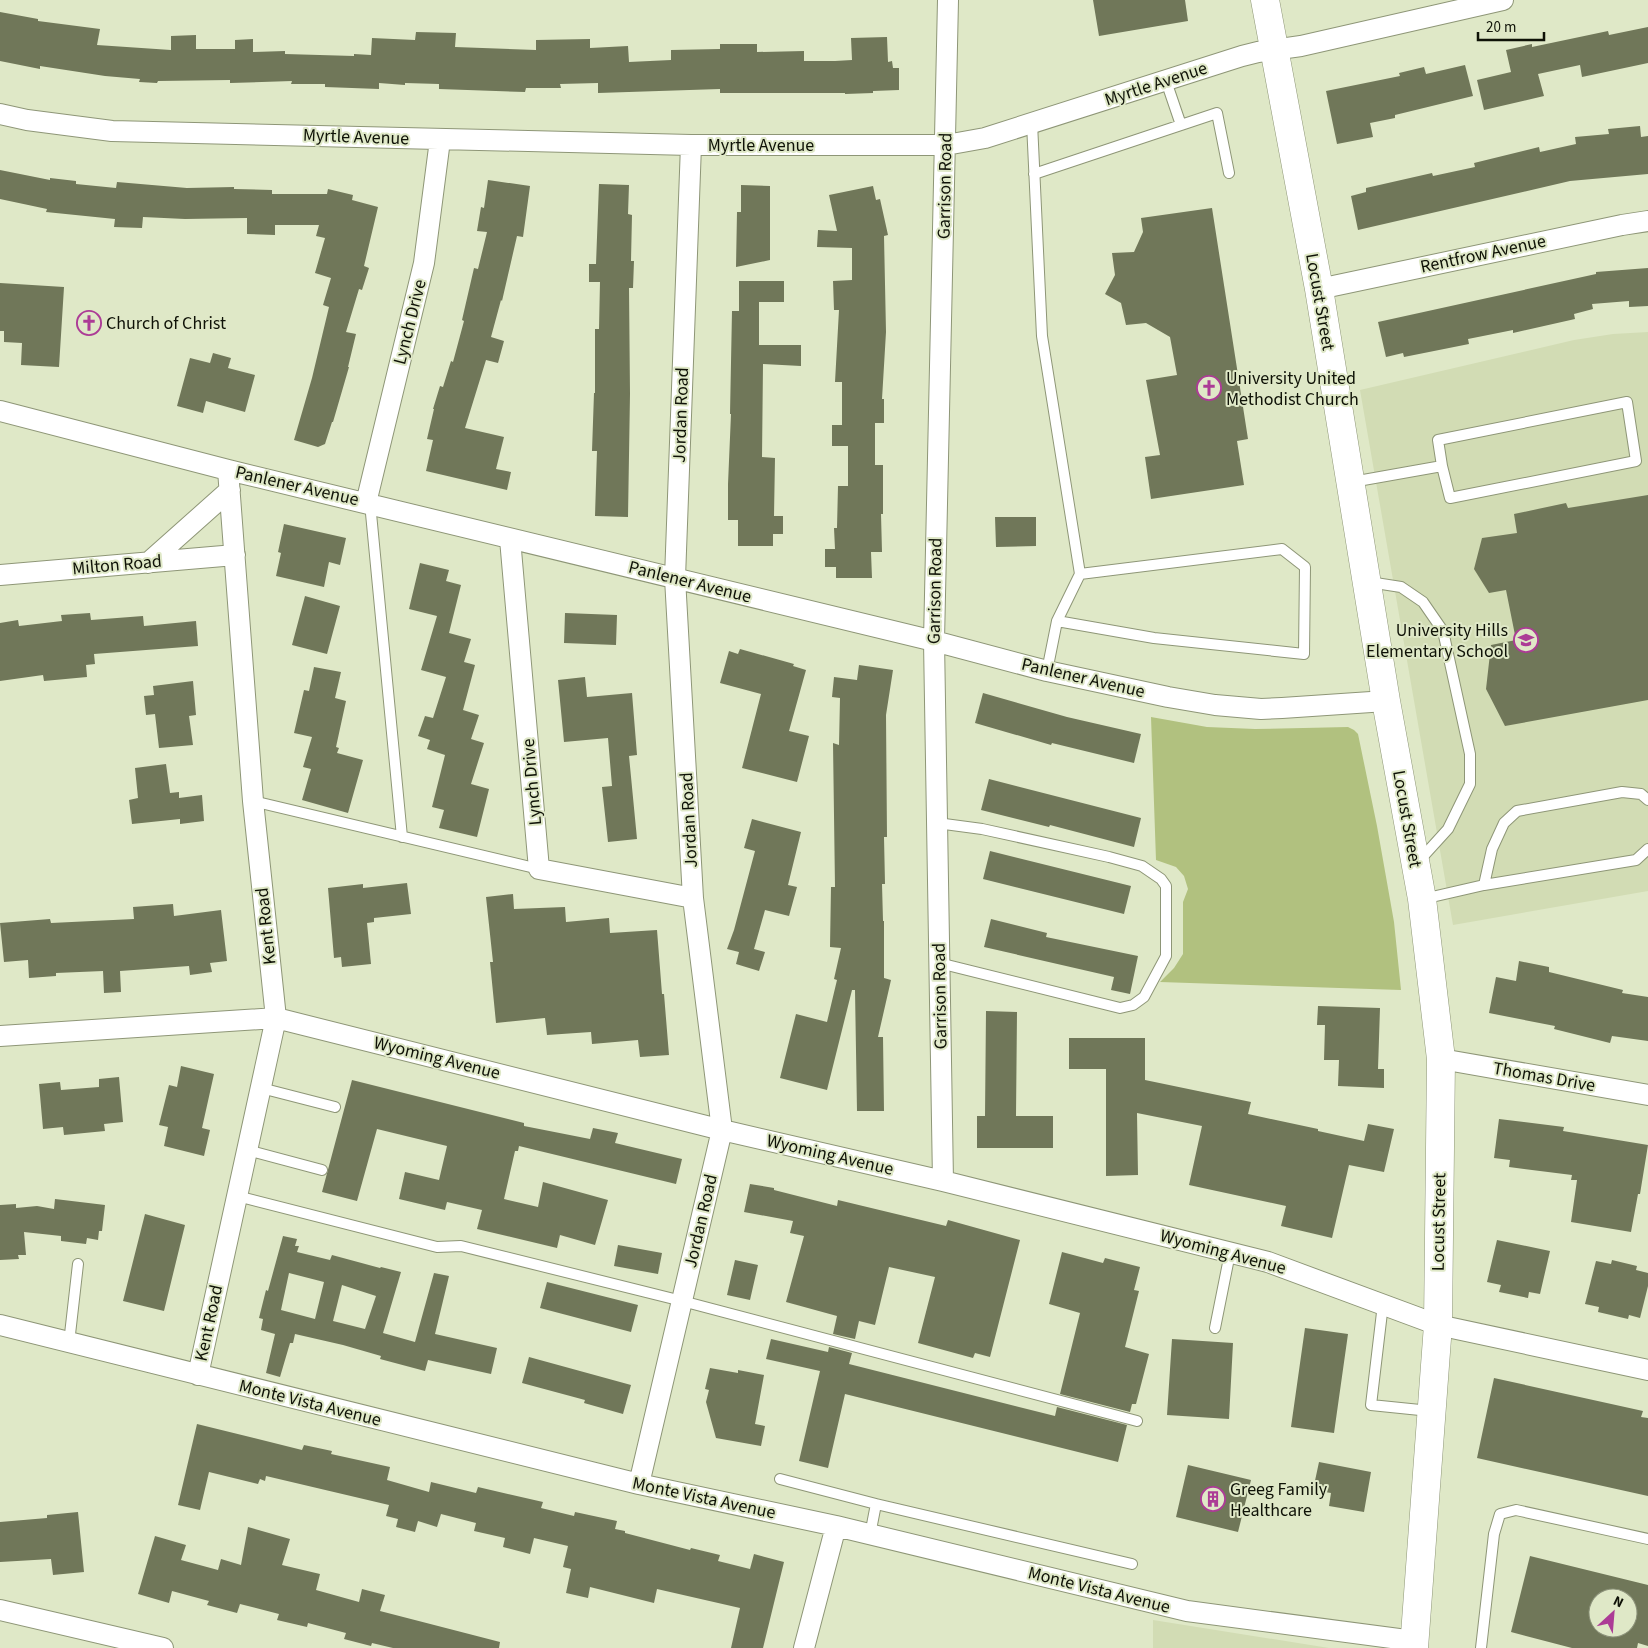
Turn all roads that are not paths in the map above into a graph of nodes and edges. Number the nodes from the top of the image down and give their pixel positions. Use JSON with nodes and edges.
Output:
{"nodes":[{"id":1,"x":948,"y":0,"type":"edge"},
{"id":2,"x":1265,"y":0,"type":"edge"},
{"id":3,"x":1503,"y":0,"type":"edge"},
{"id":4,"x":1274,"y":50,"type":"junction"},
{"id":5,"x":1166,"y":81,"type":"junction"},
{"id":6,"x":0,"y":114,"type":"edge"},
{"id":7,"x":1032,"y":123,"type":"junction"},
{"id":8,"x":1181,"y":125,"type":"junction"},
{"id":9,"x":440,"y":140,"type":"junction"},
{"id":10,"x":691,"y":145,"type":"junction"},
{"id":11,"x":946,"y":145,"type":"junction"},
{"id":12,"x":1229,"y":173,"type":"dead end"},
{"id":13,"x":1034,"y":174,"type":"junction"},
{"id":14,"x":1648,"y":221,"type":"edge"},
{"id":15,"x":1319,"y":289,"type":"junction"},
{"id":16,"x":0,"y":411,"type":"edge"},
{"id":17,"x":1442,"y":466,"type":"junction"},
{"id":18,"x":228,"y":470,"type":"junction"},
{"id":19,"x":1351,"y":482,"type":"junction"},
{"id":20,"x":230,"y":490,"type":"junction"},
{"id":21,"x":368,"y":503,"type":"junction"},
{"id":22,"x":510,"y":539,"type":"junction"},
{"id":23,"x":235,"y":555,"type":"junction"},
{"id":24,"x":148,"y":563,"type":"junction"},
{"id":25,"x":1080,"y":574,"type":"junction"},
{"id":26,"x":0,"y":575,"type":"edge"},
{"id":27,"x":675,"y":578,"type":"junction"},
{"id":28,"x":1366,"y":582,"type":"junction"},
{"id":29,"x":1058,"y":621,"type":"junction"},
{"id":30,"x":934,"y":641,"type":"junction"},
{"id":31,"x":1047,"y":671,"type":"junction"},
{"id":32,"x":1386,"y":702,"type":"junction"},
{"id":33,"x":1648,"y":800,"type":"edge"},
{"id":34,"x":253,"y":801,"type":"junction"},
{"id":35,"x":937,"y":823,"type":"junction"},
{"id":36,"x":402,"y":836,"type":"junction"},
{"id":37,"x":1648,"y":849,"type":"edge"},
{"id":38,"x":1416,"y":865,"type":"junction"},
{"id":39,"x":540,"y":868,"type":"junction"},
{"id":40,"x":1484,"y":885,"type":"junction"},
{"id":41,"x":693,"y":898,"type":"junction"},
{"id":42,"x":1422,"y":899,"type":"junction"},
{"id":43,"x":939,"y":963,"type":"junction"},
{"id":44,"x":276,"y":1018,"type":"junction"},
{"id":45,"x":0,"y":1036,"type":"edge"},
{"id":46,"x":1440,"y":1058,"type":"junction"},
{"id":47,"x":261,"y":1088,"type":"junction"},
{"id":48,"x":1648,"y":1095,"type":"edge"},
{"id":49,"x":335,"y":1107,"type":"dead end"},
{"id":50,"x":722,"y":1130,"type":"junction"},
{"id":51,"x":248,"y":1150,"type":"junction"},
{"id":52,"x":322,"y":1170,"type":"dead end"},
{"id":53,"x":943,"y":1181,"type":"junction"},
{"id":54,"x":237,"y":1196,"type":"junction"},
{"id":55,"x":1230,"y":1253,"type":"junction"},
{"id":56,"x":78,"y":1264,"type":"dead end"},
{"id":57,"x":682,"y":1301,"type":"junction"},
{"id":58,"x":1383,"y":1304,"type":"junction"},
{"id":59,"x":0,"y":1325,"type":"edge"},
{"id":60,"x":1438,"y":1325,"type":"junction"},
{"id":61,"x":1214,"y":1328,"type":"dead end"},
{"id":62,"x":69,"y":1343,"type":"junction"},
{"id":63,"x":1648,"y":1370,"type":"edge"},
{"id":64,"x":198,"y":1375,"type":"junction"},
{"id":65,"x":1431,"y":1411,"type":"junction"},
{"id":66,"x":1137,"y":1421,"type":"dead end"},
{"id":67,"x":780,"y":1479,"type":"dead end"},
{"id":68,"x":638,"y":1484,"type":"junction"},
{"id":69,"x":876,"y":1504,"type":"junction"},
{"id":70,"x":836,"y":1526,"type":"junction"},
{"id":71,"x":870,"y":1535,"type":"junction"},
{"id":72,"x":1648,"y":1539,"type":"edge"},
{"id":73,"x":1132,"y":1564,"type":"dead end"},
{"id":74,"x":0,"y":1610,"type":"edge"},
{"id":75,"x":1414,"y":1644,"type":"edge"},
{"id":76,"x":163,"y":1648,"type":"edge"},
{"id":77,"x":804,"y":1648,"type":"edge"},
{"id":78,"x":1481,"y":1648,"type":"edge"}],
"edges":[{"from":1,"to":11,"type":"street","name":"Garrison Road"},
{"from":2,"to":4,"type":"street","name":"Locust Street"},
{"from":3,"to":4,"type":"street","name":"Myrtle Avenue"},
{"from":4,"to":5,"type":"street","name":"Myrtle Avenue"},
{"from":4,"to":15,"type":"street","name":"Locust Street"},
{"from":5,"to":7,"type":"street","name":"Myrtle Avenue"},
{"from":5,"to":8,"type":"lane"},
{"from":6,"to":9,"type":"street","name":"Myrtle Avenue"},
{"from":7,"to":11,"type":"street","name":"Myrtle Avenue"},
{"from":7,"to":13,"type":"lane"},
{"from":8,"to":12,"type":"lane"},
{"from":8,"to":13,"type":"lane"},
{"from":9,"to":10,"type":"street","name":"Myrtle Avenue"},
{"from":9,"to":21,"type":"street","name":"Lynch Drive"},
{"from":10,"to":11,"type":"street","name":"Myrtle Avenue"},
{"from":10,"to":27,"type":"street","name":"Jordan Road"},
{"from":11,"to":30,"type":"street","name":"Garrison Road"},
{"from":13,"to":25,"type":"lane"},
{"from":14,"to":15,"type":"street","name":"Rentfrow Avenue"},
{"from":15,"to":19,"type":"street","name":"Locust Street"},
{"from":16,"to":18,"type":"street","name":"Panlener Avenue"},
{"from":17,"to":17,"type":"lane"},
{"from":17,"to":19,"type":"lane"},
{"from":18,"to":20,"type":"street","name":"Kent Road"},
{"from":18,"to":21,"type":"street","name":"Panlener Avenue"},
{"from":19,"to":28,"type":"street","name":"Locust Street"},
{"from":20,"to":23,"type":"street","name":"Kent Road"},
{"from":20,"to":24,"type":"street"},
{"from":21,"to":22,"type":"street","name":"Panlener Avenue"},
{"from":21,"to":36,"type":"lane"},
{"from":22,"to":27,"type":"street","name":"Panlener Avenue"},
{"from":22,"to":39,"type":"street","name":"Lynch Drive"},
{"from":23,"to":24,"type":"street","name":"Milton Road"},
{"from":23,"to":34,"type":"street","name":"Kent Road"},
{"from":24,"to":26,"type":"street","name":"Milton Road"},
{"from":25,"to":29,"type":"lane"},
{"from":25,"to":29,"type":"lane"},
{"from":27,"to":30,"type":"street","name":"Panlener Avenue"},
{"from":27,"to":41,"type":"street","name":"Jordan Road"},
{"from":28,"to":32,"type":"street","name":"Locust Street"},
{"from":28,"to":38,"type":"lane"},
{"from":29,"to":31,"type":"lane"},
{"from":30,"to":31,"type":"street","name":"Panlener Avenue"},
{"from":30,"to":35,"type":"street","name":"Garrison Road"},
{"from":31,"to":32,"type":"street","name":"Panlener Avenue"},
{"from":32,"to":38,"type":"street","name":"Locust Street"},
{"from":33,"to":40,"type":"lane"},
{"from":34,"to":36,"type":"lane"},
{"from":34,"to":44,"type":"street","name":"Kent Road"},
{"from":35,"to":43,"type":"street","name":"Garrison Road"},
{"from":35,"to":43,"type":"lane"},
{"from":36,"to":39,"type":"lane"},
{"from":37,"to":40,"type":"lane"},
{"from":38,"to":42,"type":"street","name":"Locust Street"},
{"from":39,"to":41,"type":"street"},
{"from":40,"to":42,"type":"lane"},
{"from":41,"to":50,"type":"street","name":"Jordan Road"},
{"from":42,"to":46,"type":"street","name":"Locust Street"},
{"from":43,"to":53,"type":"street","name":"Garrison Road"},
{"from":44,"to":45,"type":"street","name":"Wyoming Avenue"},
{"from":44,"to":47,"type":"street","name":"Kent Road"},
{"from":44,"to":50,"type":"street","name":"Wyoming Avenue"},
{"from":46,"to":48,"type":"street","name":"Thomas Drive"},
{"from":46,"to":60,"type":"street","name":"Locust Street"},
{"from":47,"to":49,"type":"lane"},
{"from":47,"to":51,"type":"street","name":"Kent Road"},
{"from":50,"to":53,"type":"street","name":"Wyoming Avenue"},
{"from":50,"to":57,"type":"street","name":"Jordan Road"},
{"from":51,"to":52,"type":"lane"},
{"from":51,"to":54,"type":"street","name":"Kent Road"},
{"from":53,"to":55,"type":"street","name":"Wyoming Avenue"},
{"from":54,"to":57,"type":"lane"},
{"from":54,"to":64,"type":"street","name":"Kent Road"},
{"from":55,"to":58,"type":"street","name":"Wyoming Avenue"},
{"from":55,"to":61,"type":"lane"},
{"from":56,"to":62,"type":"lane"},
{"from":57,"to":66,"type":"lane"},
{"from":57,"to":68,"type":"street","name":"Jordan Road"},
{"from":58,"to":60,"type":"street","name":"Wyoming Avenue"},
{"from":58,"to":65,"type":"lane"},
{"from":59,"to":62,"type":"street","name":"Monte Vista Avenue"},
{"from":60,"to":63,"type":"street","name":"Wyoming Avenue"},
{"from":60,"to":65,"type":"street","name":"Locust Street"},
{"from":62,"to":64,"type":"street","name":"Monte Vista Avenue"},
{"from":64,"to":68,"type":"street","name":"Monte Vista Avenue"},
{"from":65,"to":75,"type":"street","name":"Locust Street"},
{"from":67,"to":69,"type":"lane"},
{"from":68,"to":70,"type":"street","name":"Monte Vista Avenue"},
{"from":69,"to":71,"type":"lane"},
{"from":69,"to":73,"type":"lane"},
{"from":70,"to":71,"type":"street","name":"Monte Vista Avenue"},
{"from":70,"to":77,"type":"street"},
{"from":71,"to":75,"type":"street","name":"Monte Vista Avenue"},
{"from":72,"to":78,"type":"lane"},
{"from":74,"to":76,"type":"street"}]}
